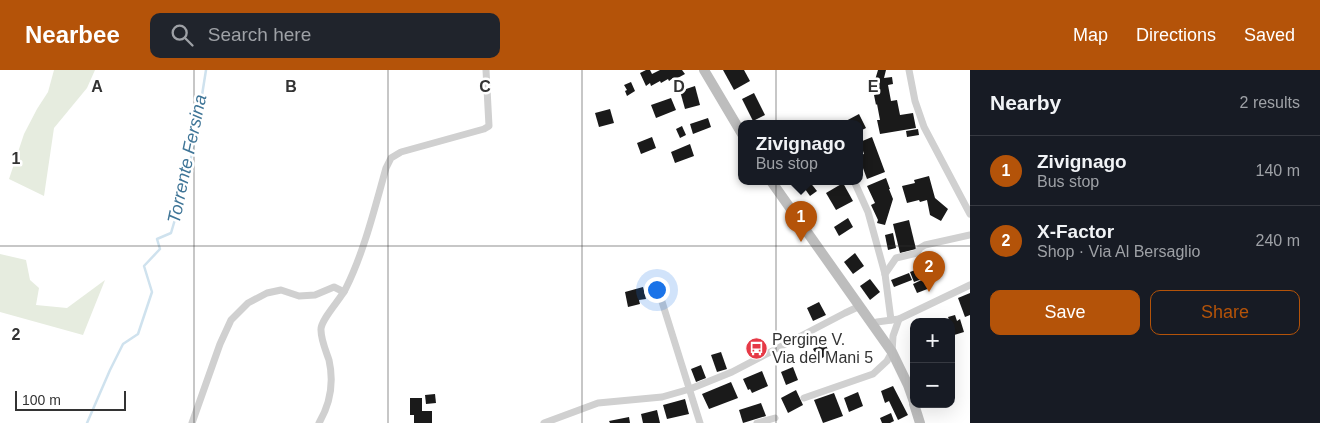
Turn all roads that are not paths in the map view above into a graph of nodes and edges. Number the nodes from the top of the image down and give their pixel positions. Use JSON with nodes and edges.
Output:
{"nodes":[{"id":1,"x":486,"y":70,"type":"edge"},
{"id":2,"x":704,"y":70,"type":"edge"},
{"id":3,"x":910,"y":71,"type":"edge"},
{"id":4,"x":738,"y":127,"type":"edge"},
{"id":5,"x":774,"y":185,"type":"edge"},
{"id":6,"x":856,"y":185,"type":"edge"},
{"id":7,"x":970,"y":214,"type":"edge"},
{"id":8,"x":970,"y":235,"type":"edge"},
{"id":9,"x":885,"y":274,"type":"junction"},
{"id":10,"x":970,"y":285,"type":"edge"},
{"id":11,"x":658,"y":289,"type":"dead end"},
{"id":12,"x":344,"y":292,"type":"junction"},
{"id":13,"x":860,"y":306,"type":"junction"},
{"id":14,"x":899,"y":319,"type":"junction"},
{"id":15,"x":891,"y":320,"type":"junction"},
{"id":16,"x":873,"y":324,"type":"junction"},
{"id":17,"x":892,"y":352,"type":"junction"},
{"id":18,"x":690,"y":389,"type":"junction"},
{"id":19,"x":910,"y":392,"type":"edge"},
{"id":20,"x":804,"y":398,"type":"dead end"},
{"id":21,"x":916,"y":408,"type":"edge"},
{"id":22,"x":775,"y":418,"type":"dead end"},
{"id":23,"x":192,"y":423,"type":"edge"},
{"id":24,"x":319,"y":423,"type":"edge"},
{"id":25,"x":544,"y":423,"type":"edge"},
{"id":26,"x":700,"y":423,"type":"edge"},
{"id":27,"x":757,"y":423,"type":"edge"},
{"id":28,"x":920,"y":423,"type":"edge"}],
"edges":[{"from":1,"to":12,"type":"street"},
{"from":2,"to":4,"type":"main road"},
{"from":3,"to":7,"type":"street"},
{"from":5,"to":13,"type":"main road"},
{"from":6,"to":9,"type":"street"},
{"from":8,"to":9,"type":"street"},
{"from":9,"to":15,"type":"street"},
{"from":10,"to":14,"type":"street"},
{"from":11,"to":18,"type":"street"},
{"from":12,"to":23,"type":"street"},
{"from":12,"to":24,"type":"street"},
{"from":13,"to":16,"type":"main road"},
{"from":13,"to":18,"type":"street"},
{"from":14,"to":15,"type":"street"},
{"from":14,"to":17,"type":"street"},
{"from":15,"to":16,"type":"street"},
{"from":16,"to":17,"type":"main road"},
{"from":17,"to":19,"type":"main road"},
{"from":17,"to":20,"type":"street"},
{"from":18,"to":25,"type":"street"},
{"from":18,"to":26,"type":"street"},
{"from":21,"to":28,"type":"main road"},
{"from":22,"to":27,"type":"street"}]}
